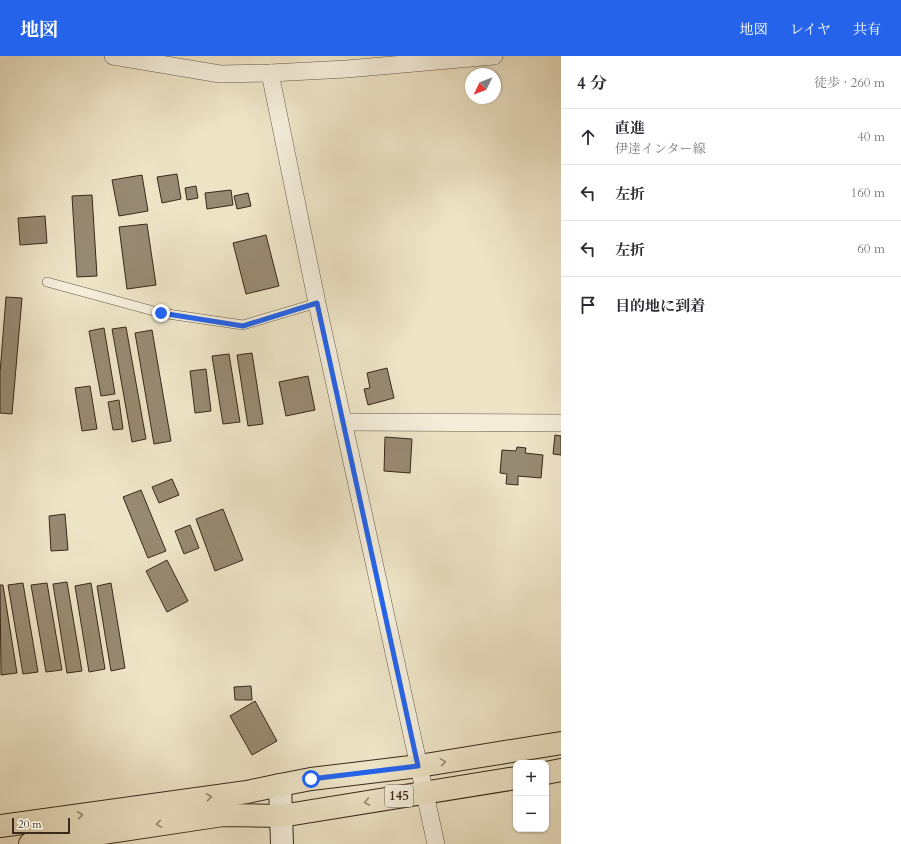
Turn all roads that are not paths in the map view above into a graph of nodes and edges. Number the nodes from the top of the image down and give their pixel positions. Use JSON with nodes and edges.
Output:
{"nodes":[{"id":1,"x":113,"y":56,"type":"edge"},
{"id":2,"x":494,"y":56,"type":"edge"},
{"id":3,"x":270,"y":73,"type":"junction"},
{"id":4,"x":47,"y":282,"type":"dead end"},
{"id":5,"x":317,"y":303,"type":"junction"},
{"id":6,"x":343,"y":422,"type":"junction"},
{"id":7,"x":561,"y":423,"type":"edge"},
{"id":8,"x":561,"y":743,"type":"edge"},
{"id":9,"x":418,"y":766,"type":"junction"},
{"id":10,"x":561,"y":770,"type":"edge"},
{"id":11,"x":549,"y":772,"type":"edge"},
{"id":12,"x":513,"y":778,"type":"edge"},
{"id":13,"x":280,"y":785,"type":"junction"},
{"id":14,"x":424,"y":792,"type":"junction"},
{"id":15,"x":281,"y":816,"type":"junction"},
{"id":16,"x":0,"y":826,"type":"edge"},
{"id":17,"x":30,"y":844,"type":"edge"},
{"id":18,"x":282,"y":844,"type":"edge"},
{"id":19,"x":436,"y":844,"type":"edge"}],
"edges":[{"from":1,"to":3,"type":"street"},
{"from":2,"to":3,"type":"street"},
{"from":3,"to":5,"type":"street"},
{"from":4,"to":5,"type":"lane"},
{"from":5,"to":6,"type":"street"},
{"from":6,"to":7,"type":"street"},
{"from":6,"to":9,"type":"street"},
{"from":9,"to":8,"type":"main road","number":"145","one_way":true},
{"from":9,"to":13,"type":"main road","number":"145"},
{"from":9,"to":14,"type":"street"},
{"from":10,"to":11,"type":"main road"},
{"from":12,"to":14,"type":"main road","number":"145"},
{"from":13,"to":15,"type":"main road"},
{"from":16,"to":13,"type":"main road","one_way":true},
{"from":14,"to":15,"type":"main road","number":"145","one_way":true},
{"from":14,"to":19,"type":"street"},
{"from":15,"to":17,"type":"main road","one_way":true},
{"from":15,"to":18,"type":"main road"}]}
